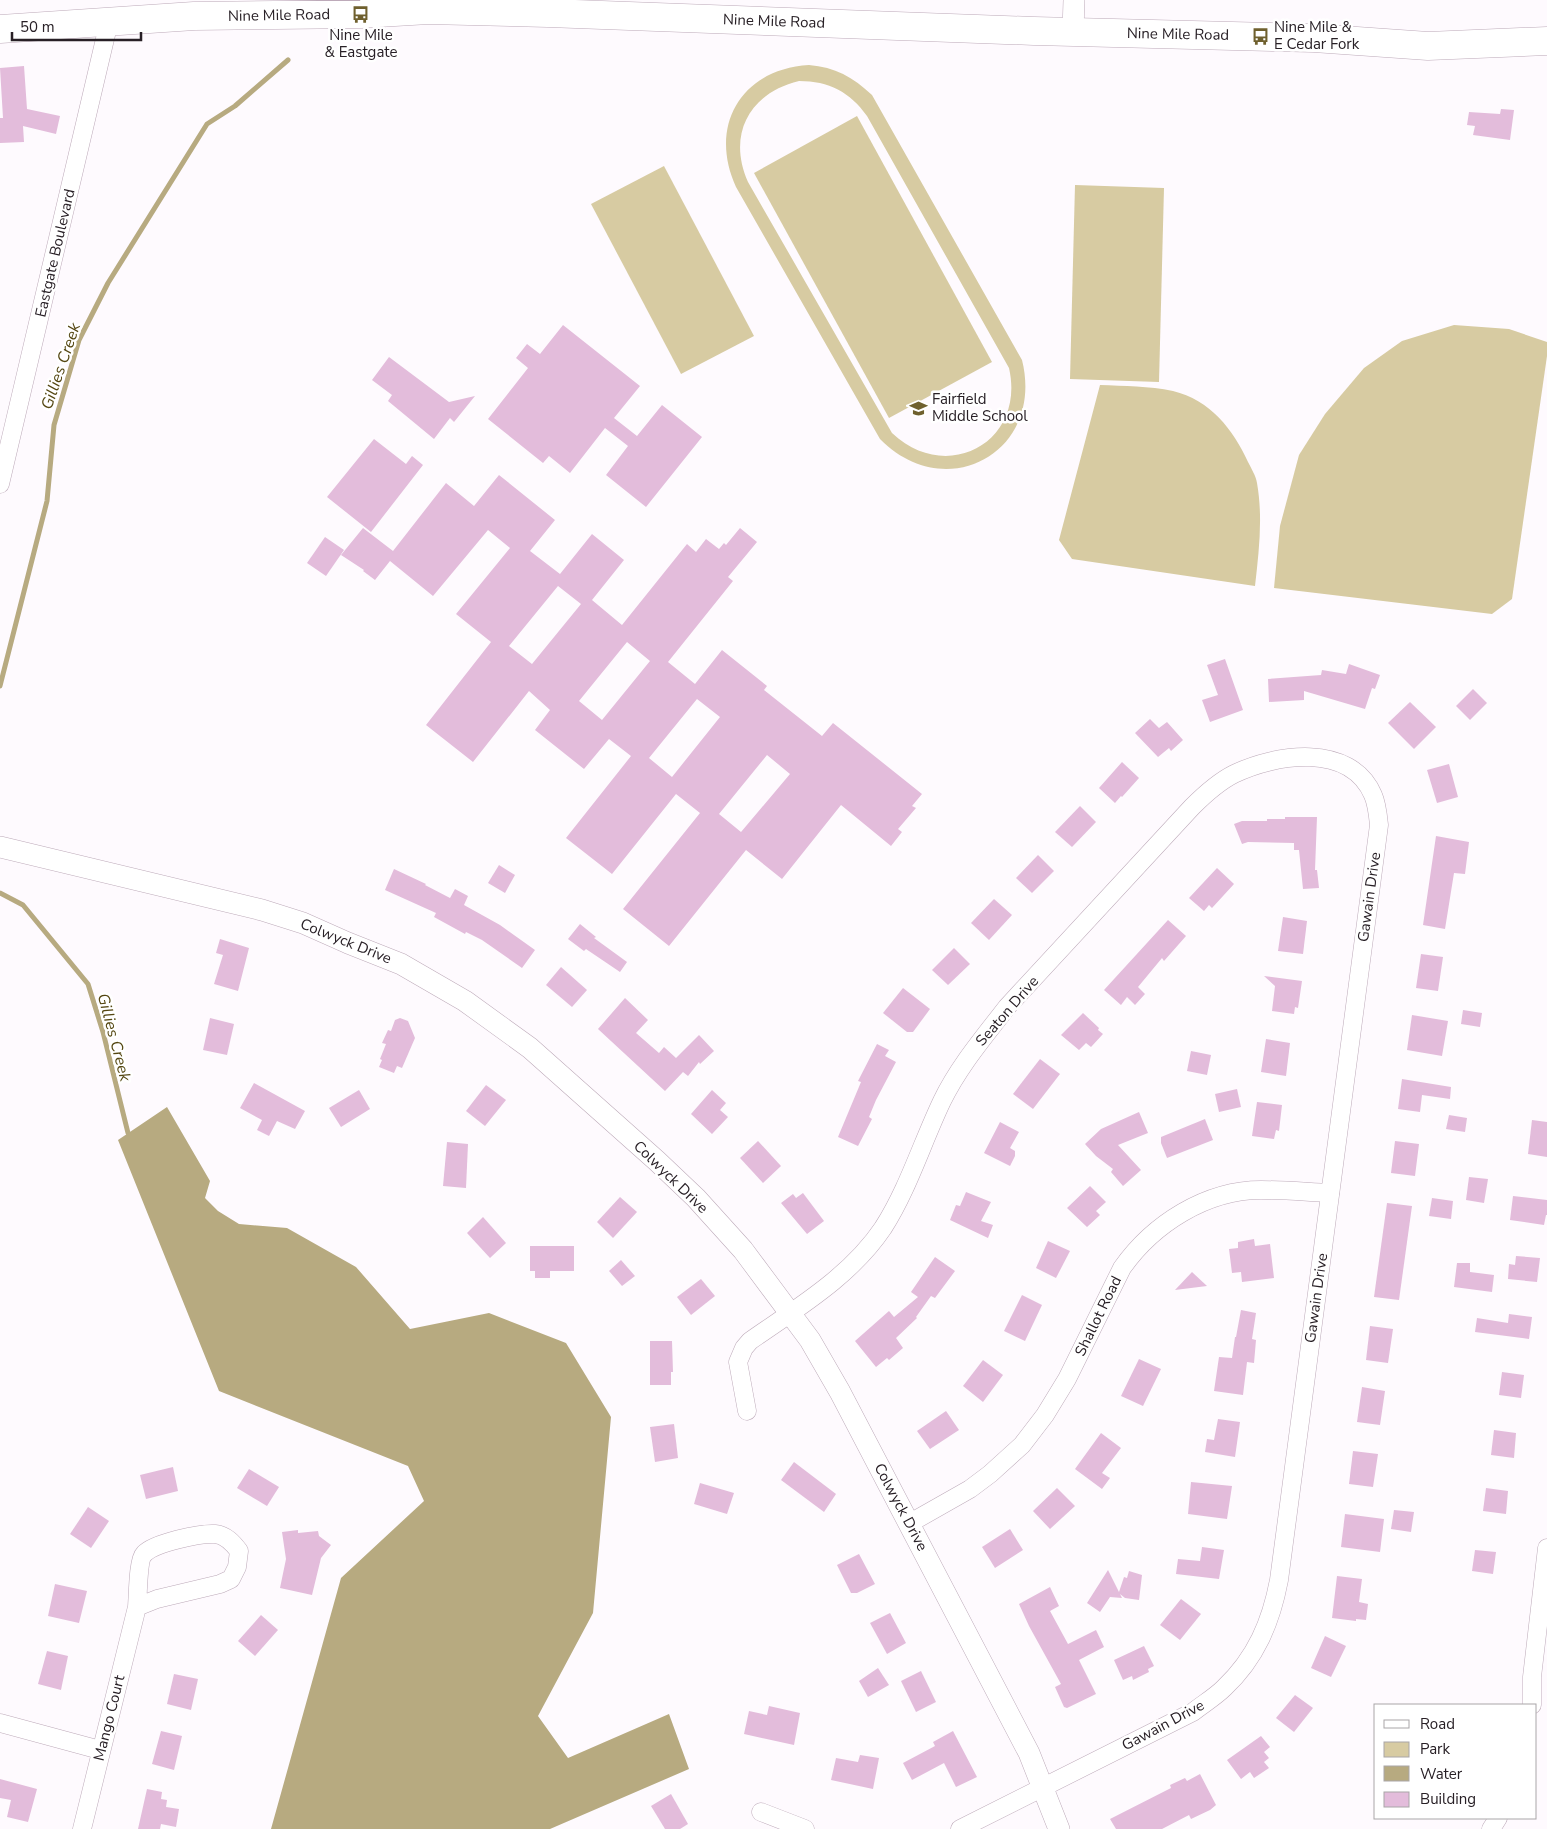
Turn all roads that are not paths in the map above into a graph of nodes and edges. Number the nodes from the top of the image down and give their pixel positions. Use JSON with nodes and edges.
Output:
{"nodes":[{"id":1,"x":1074,"y":0,"type":"edge"},
{"id":2,"x":109,"y":22,"type":"junction"},
{"id":3,"x":0,"y":29,"type":"edge"},
{"id":4,"x":1073,"y":32,"type":"junction"},
{"id":5,"x":1547,"y":40,"type":"edge"},
{"id":6,"x":0,"y":484,"type":"edge"},
{"id":7,"x":1280,"y":759,"type":"joint"},
{"id":8,"x":0,"y":847,"type":"edge"},
{"id":9,"x":1330,"y":1193,"type":"junction"},
{"id":10,"x":790,"y":1313,"type":"junction"},
{"id":11,"x":747,"y":1411,"type":"dead end"},
{"id":12,"x":910,"y":1524,"type":"junction"},
{"id":13,"x":1547,"y":1548,"type":"edge"},
{"id":14,"x":137,"y":1607,"type":"junction"},
{"id":15,"x":1532,"y":1704,"type":"edge"},
{"id":16,"x":0,"y":1723,"type":"edge"},
{"id":17,"x":100,"y":1750,"type":"junction"},
{"id":18,"x":1042,"y":1786,"type":"junction"},
{"id":19,"x":761,"y":1812,"type":"dead end"},
{"id":20,"x":82,"y":1829,"type":"edge"},
{"id":21,"x":805,"y":1829,"type":"edge"},
{"id":22,"x":960,"y":1829,"type":"edge"},
{"id":23,"x":1059,"y":1829,"type":"edge"}],
"edges":[{"from":1,"to":4,"type":"street"},
{"from":2,"to":3,"type":"main road","name":"Nine Mile Road"},
{"from":2,"to":4,"type":"main road","name":"Nine Mile Road"},
{"from":2,"to":6,"type":"street","name":"Eastgate Boulevard"},
{"from":4,"to":5,"type":"main road","name":"Nine Mile Road"},
{"from":7,"to":9,"type":"street","name":"Gawain Drive"},
{"from":7,"to":10,"type":"street","name":"Seaton Drive"},
{"from":8,"to":10,"type":"street","name":"Colwyck Drive"},
{"from":9,"to":12,"type":"street","name":"Shallot Road"},
{"from":9,"to":18,"type":"street","name":"Gawain Drive"},
{"from":10,"to":11,"type":"street","name":"Seaton Drive"},
{"from":10,"to":12,"type":"street","name":"Colwyck Drive"},
{"from":12,"to":18,"type":"street","name":"Colwyck Drive"},
{"from":13,"to":15,"type":"street"},
{"from":14,"to":14,"type":"street","name":"Mango Court"},
{"from":14,"to":17,"type":"street","name":"Mango Court"},
{"from":16,"to":17,"type":"street"},
{"from":17,"to":20,"type":"street","name":"Mango Court"},
{"from":18,"to":22,"type":"street","name":"Gawain Drive"},
{"from":18,"to":23,"type":"street","name":"Colwyck Drive"},
{"from":19,"to":21,"type":"street"}]}
